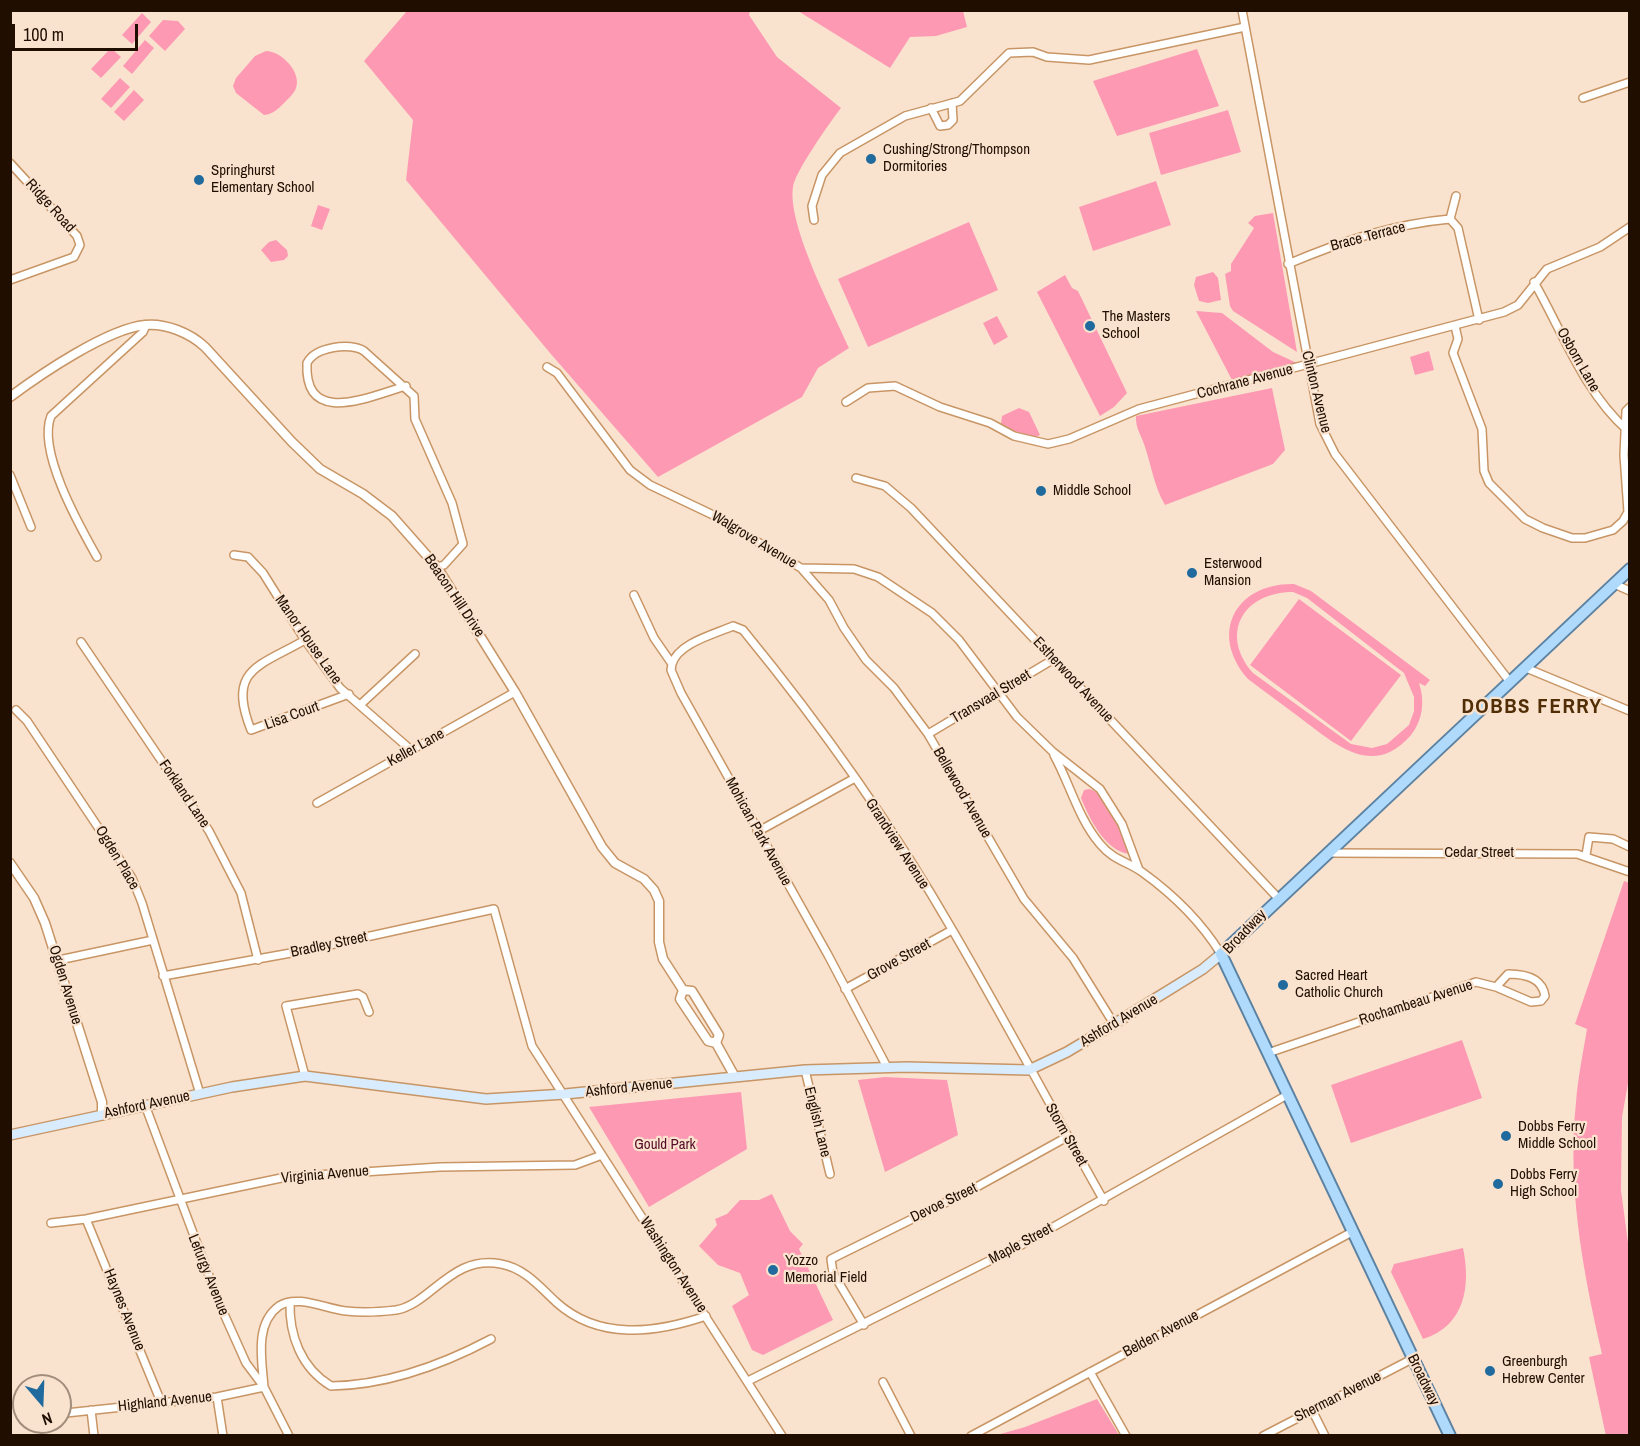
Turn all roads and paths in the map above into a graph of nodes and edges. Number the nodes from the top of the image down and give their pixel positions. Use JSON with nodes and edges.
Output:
{"nodes":[{"id":1,"x":1242,"y":10,"type":"edge"},
{"id":2,"x":1245,"y":27,"type":"junction"},
{"id":3,"x":1629,"y":82,"type":"edge"},
{"id":4,"x":1583,"y":98,"type":"dead end"},
{"id":5,"x":952,"y":103,"type":"junction"},
{"id":6,"x":930,"y":108,"type":"junction"},
{"id":7,"x":10,"y":163,"type":"edge"},
{"id":8,"x":1456,"y":196,"type":"dead end"},
{"id":9,"x":1450,"y":219,"type":"junction"},
{"id":10,"x":814,"y":220,"type":"dead end"},
{"id":11,"x":1629,"y":227,"type":"edge"},
{"id":12,"x":1288,"y":264,"type":"junction"},
{"id":13,"x":10,"y":280,"type":"edge"},
{"id":14,"x":1534,"y":282,"type":"junction"},
{"id":15,"x":1479,"y":320,"type":"junction"},
{"id":16,"x":146,"y":325,"type":"junction"},
{"id":17,"x":1455,"y":326,"type":"junction"},
{"id":18,"x":1308,"y":365,"type":"junction"},
{"id":19,"x":547,"y":367,"type":"dead end"},
{"id":20,"x":406,"y":386,"type":"junction"},
{"id":21,"x":10,"y":397,"type":"edge"},
{"id":22,"x":846,"y":402,"type":"dead end"},
{"id":23,"x":1629,"y":407,"type":"edge"},
{"id":24,"x":1628,"y":430,"type":"edge"},
{"id":25,"x":10,"y":475,"type":"edge"},
{"id":26,"x":856,"y":478,"type":"dead end"},
{"id":27,"x":31,"y":527,"type":"dead end"},
{"id":28,"x":234,"y":555,"type":"dead end"},
{"id":29,"x":97,"y":557,"type":"dead end"},
{"id":30,"x":437,"y":567,"type":"junction"},
{"id":31,"x":801,"y":568,"type":"junction"},
{"id":32,"x":1629,"y":569,"type":"edge"},
{"id":33,"x":1614,"y":584,"type":"junction"},
{"id":34,"x":1629,"y":591,"type":"edge"},
{"id":35,"x":634,"y":595,"type":"dead end"},
{"id":36,"x":305,"y":640,"type":"junction"},
{"id":37,"x":81,"y":642,"type":"dead end"},
{"id":38,"x":415,"y":654,"type":"dead end"},
{"id":39,"x":1054,"y":660,"type":"junction"},
{"id":40,"x":672,"y":664,"type":"junction"},
{"id":41,"x":1526,"y":668,"type":"junction"},
{"id":42,"x":1510,"y":682,"type":"junction"},
{"id":43,"x":515,"y":692,"type":"junction"},
{"id":44,"x":998,"y":693,"type":"junction"},
{"id":45,"x":349,"y":694,"type":"junction"},
{"id":46,"x":360,"y":705,"type":"junction"},
{"id":47,"x":16,"y":710,"type":"dead end"},
{"id":48,"x":1629,"y":711,"type":"edge"},
{"id":49,"x":927,"y":734,"type":"junction"},
{"id":50,"x":411,"y":750,"type":"junction"},
{"id":51,"x":1053,"y":752,"type":"junction"},
{"id":52,"x":855,"y":778,"type":"junction"},
{"id":53,"x":317,"y":803,"type":"dead end"},
{"id":54,"x":757,"y":832,"type":"junction"},
{"id":55,"x":1629,"y":847,"type":"edge"},
{"id":56,"x":1325,"y":853,"type":"junction"},
{"id":57,"x":1586,"y":855,"type":"junction"},
{"id":58,"x":10,"y":863,"type":"edge"},
{"id":59,"x":1139,"y":870,"type":"junction"},
{"id":60,"x":1629,"y":872,"type":"edge"},
{"id":61,"x":1278,"y":898,"type":"junction"},
{"id":62,"x":494,"y":909,"type":"joint"},
{"id":63,"x":952,"y":930,"type":"junction"},
{"id":64,"x":153,"y":940,"type":"junction"},
{"id":65,"x":1221,"y":954,"type":"junction"},
{"id":66,"x":59,"y":960,"type":"junction"},
{"id":67,"x":258,"y":960,"type":"junction"},
{"id":68,"x":163,"y":976,"type":"junction"},
{"id":69,"x":1496,"y":987,"type":"junction"},
{"id":70,"x":845,"y":989,"type":"junction"},
{"id":71,"x":683,"y":990,"type":"junction"},
{"id":72,"x":369,"y":1012,"type":"dead end"},
{"id":73,"x":1114,"y":1024,"type":"junction"},
{"id":74,"x":716,"y":1042,"type":"junction"},
{"id":75,"x":1268,"y":1053,"type":"junction"},
{"id":76,"x":887,"y":1067,"type":"junction"},
{"id":77,"x":805,"y":1070,"type":"junction"},
{"id":78,"x":1029,"y":1070,"type":"junction"},
{"id":79,"x":305,"y":1076,"type":"junction"},
{"id":80,"x":735,"y":1077,"type":"junction"},
{"id":81,"x":200,"y":1094,"type":"junction"},
{"id":82,"x":565,"y":1094,"type":"junction"},
{"id":83,"x":1287,"y":1095,"type":"junction"},
{"id":84,"x":145,"y":1106,"type":"junction"},
{"id":85,"x":102,"y":1115,"type":"junction"},
{"id":86,"x":10,"y":1135,"type":"edge"},
{"id":87,"x":1067,"y":1137,"type":"junction"},
{"id":88,"x":602,"y":1155,"type":"junction"},
{"id":89,"x":830,"y":1174,"type":"dead end"},
{"id":90,"x":177,"y":1198,"type":"junction"},
{"id":91,"x":1104,"y":1201,"type":"junction"},
{"id":92,"x":86,"y":1219,"type":"junction"},
{"id":93,"x":51,"y":1223,"type":"dead end"},
{"id":94,"x":1352,"y":1232,"type":"junction"},
{"id":95,"x":291,"y":1302,"type":"junction"},
{"id":96,"x":706,"y":1316,"type":"junction"},
{"id":97,"x":864,"y":1324,"type":"junction"},
{"id":98,"x":491,"y":1339,"type":"dead end"},
{"id":99,"x":1412,"y":1359,"type":"junction"},
{"id":100,"x":1090,"y":1372,"type":"junction"},
{"id":101,"x":748,"y":1381,"type":"junction"},
{"id":102,"x":884,"y":1382,"type":"dead end"},
{"id":103,"x":264,"y":1387,"type":"junction"},
{"id":104,"x":218,"y":1397,"type":"junction"},
{"id":105,"x":161,"y":1402,"type":"junction"},
{"id":106,"x":91,"y":1410,"type":"junction"},
{"id":107,"x":1312,"y":1410,"type":"junction"},
{"id":108,"x":72,"y":1412,"type":"edge"},
{"id":109,"x":94,"y":1436,"type":"edge"},
{"id":110,"x":223,"y":1436,"type":"edge"},
{"id":111,"x":289,"y":1436,"type":"edge"},
{"id":112,"x":782,"y":1436,"type":"edge"},
{"id":113,"x":911,"y":1436,"type":"edge"},
{"id":114,"x":971,"y":1436,"type":"edge"},
{"id":115,"x":1126,"y":1436,"type":"edge"},
{"id":116,"x":1263,"y":1436,"type":"edge"},
{"id":117,"x":1325,"y":1436,"type":"edge"},
{"id":118,"x":1450,"y":1436,"type":"edge"}],
"edges":[{"from":1,"to":2,"type":"street","name":"Clinton Avenue"},
{"from":2,"to":5,"type":"street"},
{"from":2,"to":12,"type":"street","name":"Clinton Avenue"},
{"from":3,"to":4,"type":"street"},
{"from":5,"to":6,"type":"street"},
{"from":5,"to":6,"type":"street"},
{"from":6,"to":10,"type":"street"},
{"from":7,"to":13,"type":"street","name":"Ridge Road"},
{"from":8,"to":9,"type":"street"},
{"from":9,"to":12,"type":"street","name":"Brace Terrace"},
{"from":9,"to":15,"type":"street"},
{"from":11,"to":14,"type":"street","name":"Cochrane Avenue"},
{"from":12,"to":18,"type":"street","name":"Clinton Avenue"},
{"from":14,"to":15,"type":"street","name":"Cochrane Avenue"},
{"from":14,"to":24,"type":"street","name":"Osborn Lane"},
{"from":15,"to":17,"type":"street","name":"Cochrane Avenue"},
{"from":16,"to":21,"type":"street","name":"Beacon Hill Drive"},
{"from":16,"to":29,"type":"street"},
{"from":16,"to":30,"type":"street","name":"Beacon Hill Drive"},
{"from":17,"to":18,"type":"street","name":"Cochrane Avenue"},
{"from":17,"to":24,"type":"street"},
{"from":18,"to":22,"type":"street","name":"Cochrane Avenue"},
{"from":18,"to":42,"type":"street","name":"Clinton Avenue"},
{"from":19,"to":31,"type":"street","name":"Walgrove Avenue"},
{"from":20,"to":20,"type":"street"},
{"from":20,"to":30,"type":"street"},
{"from":23,"to":24,"type":"street"},
{"from":25,"to":27,"type":"street"},
{"from":26,"to":39,"type":"street","name":"Estherwood Avenue"},
{"from":28,"to":36,"type":"street","name":"Manor House Lane"},
{"from":30,"to":43,"type":"street","name":"Beacon Hill Drive"},
{"from":31,"to":44,"type":"street","name":"Walgrove Avenue"},
{"from":31,"to":49,"type":"street","name":"Bellewood Avenue"},
{"from":32,"to":33,"type":"main road","name":"Broadway"},
{"from":33,"to":34,"type":"street"},
{"from":33,"to":41,"type":"main road","name":"Broadway"},
{"from":35,"to":40,"type":"street","name":"Mohican Park Avenue"},
{"from":36,"to":45,"type":"street","name":"Manor House Lane"},
{"from":36,"to":45,"type":"street","name":"Lisa Court"},
{"from":37,"to":67,"type":"street","name":"Forkland Lane"},
{"from":38,"to":46,"type":"street"},
{"from":39,"to":44,"type":"street","name":"Transvaal Street"},
{"from":39,"to":61,"type":"street","name":"Estherwood Avenue"},
{"from":40,"to":52,"type":"street","name":"Grandview Avenue"},
{"from":40,"to":54,"type":"street","name":"Mohican Park Avenue"},
{"from":41,"to":42,"type":"main road","name":"Broadway"},
{"from":41,"to":48,"type":"street"},
{"from":42,"to":56,"type":"main road","name":"Broadway"},
{"from":43,"to":50,"type":"street","name":"Keller Lane"},
{"from":43,"to":71,"type":"street","name":"Beacon Hill Drive"},
{"from":44,"to":49,"type":"street","name":"Transvaal Street"},
{"from":44,"to":51,"type":"street","name":"Walgrove Avenue"},
{"from":45,"to":46,"type":"street","name":"Manor House Lane"},
{"from":46,"to":50,"type":"street","name":"Manor House Lane"},
{"from":47,"to":64,"type":"street","name":"Ogden Place"},
{"from":49,"to":73,"type":"street","name":"Bellewood Avenue"},
{"from":50,"to":53,"type":"street","name":"Keller Lane"},
{"from":51,"to":59,"type":"street","name":"Walgrove Avenue"},
{"from":51,"to":59,"type":"street","name":"Walgrove Avenue"},
{"from":52,"to":54,"type":"street"},
{"from":52,"to":63,"type":"street","name":"Grandview Avenue"},
{"from":54,"to":70,"type":"street","name":"Mohican Park Avenue"},
{"from":55,"to":57,"type":"street"},
{"from":56,"to":57,"type":"street","name":"Cedar Street"},
{"from":56,"to":61,"type":"main road","name":"Broadway"},
{"from":57,"to":60,"type":"street","name":"Cedar Street"},
{"from":58,"to":66,"type":"street","name":"Ogden Avenue"},
{"from":59,"to":65,"type":"street","name":"Walgrove Avenue"},
{"from":61,"to":65,"type":"main road","name":"Broadway"},
{"from":62,"to":67,"type":"street","name":"Bradley Street"},
{"from":62,"to":82,"type":"street","name":"Washington Avenue"},
{"from":63,"to":70,"type":"street","name":"Grove Street"},
{"from":63,"to":78,"type":"street","name":"Grandview Avenue"},
{"from":64,"to":66,"type":"street"},
{"from":64,"to":68,"type":"street","name":"Ogden Place"},
{"from":65,"to":73,"type":"main road","name":"Ashford Avenue"},
{"from":65,"to":75,"type":"main road","name":"Broadway"},
{"from":66,"to":85,"type":"street","name":"Ogden Avenue"},
{"from":67,"to":68,"type":"street","name":"Bradley Street"},
{"from":68,"to":81,"type":"street","name":"Ogden Place"},
{"from":69,"to":69,"type":"street"},
{"from":69,"to":75,"type":"street","name":"Rochambeau Avenue"},
{"from":70,"to":76,"type":"street","name":"Mohican Park Avenue"},
{"from":71,"to":74,"type":"street","name":"Beacon Hill Drive"},
{"from":71,"to":74,"type":"street","name":"Beacon Hill Drive"},
{"from":72,"to":79,"type":"street"},
{"from":73,"to":78,"type":"main road","name":"Ashford Avenue"},
{"from":74,"to":80,"type":"street","name":"Beacon Hill Drive"},
{"from":75,"to":83,"type":"main road","name":"Broadway"},
{"from":76,"to":77,"type":"main road","name":"Ashford Avenue"},
{"from":76,"to":78,"type":"main road","name":"Ashford Avenue"},
{"from":77,"to":80,"type":"main road","name":"Ashford Avenue"},
{"from":77,"to":89,"type":"street","name":"English Lane"},
{"from":78,"to":87,"type":"street","name":"Storm Street"},
{"from":79,"to":81,"type":"main road","name":"Ashford Avenue"},
{"from":79,"to":82,"type":"main road","name":"Ashford Avenue"},
{"from":80,"to":82,"type":"main road","name":"Ashford Avenue"},
{"from":81,"to":84,"type":"main road","name":"Ashford Avenue"},
{"from":82,"to":88,"type":"street","name":"Washington Avenue"},
{"from":83,"to":91,"type":"street","name":"Maple Street"},
{"from":83,"to":94,"type":"main road","name":"Broadway"},
{"from":84,"to":85,"type":"main road","name":"Ashford Avenue"},
{"from":84,"to":90,"type":"street","name":"Lefurgy Avenue"},
{"from":85,"to":86,"type":"main road","name":"Ashford Avenue"},
{"from":87,"to":91,"type":"street","name":"Storm Street"},
{"from":87,"to":97,"type":"street","name":"Devoe Street"},
{"from":88,"to":90,"type":"street","name":"Virginia Avenue"},
{"from":88,"to":96,"type":"street","name":"Washington Avenue"},
{"from":90,"to":92,"type":"street","name":"Virginia Avenue"},
{"from":90,"to":103,"type":"street","name":"Lefurgy Avenue"},
{"from":91,"to":97,"type":"street","name":"Maple Street"},
{"from":92,"to":93,"type":"street","name":"Virginia Avenue"},
{"from":92,"to":105,"type":"street","name":"Haynes Avenue"},
{"from":94,"to":99,"type":"main road","name":"Broadway"},
{"from":94,"to":100,"type":"street","name":"Belden Avenue"},
{"from":95,"to":96,"type":"street"},
{"from":95,"to":98,"type":"street"},
{"from":95,"to":103,"type":"street"},
{"from":96,"to":101,"type":"street","name":"Washington Avenue"},
{"from":97,"to":101,"type":"street","name":"Maple Street"},
{"from":99,"to":107,"type":"street","name":"Sherman Avenue"},
{"from":99,"to":118,"type":"main road","name":"Broadway"},
{"from":100,"to":114,"type":"street","name":"Belden Avenue"},
{"from":100,"to":115,"type":"street"},
{"from":101,"to":112,"type":"street","name":"Washington Avenue"},
{"from":102,"to":113,"type":"street"},
{"from":103,"to":104,"type":"street","name":"Highland Avenue"},
{"from":103,"to":111,"type":"street","name":"Lefurgy Avenue"},
{"from":104,"to":105,"type":"street","name":"Highland Avenue"},
{"from":104,"to":110,"type":"street"},
{"from":105,"to":106,"type":"street","name":"Highland Avenue"},
{"from":106,"to":108,"type":"street","name":"Highland Avenue"},
{"from":106,"to":109,"type":"street"},
{"from":107,"to":116,"type":"street","name":"Sherman Avenue"},
{"from":107,"to":117,"type":"street"}]}
